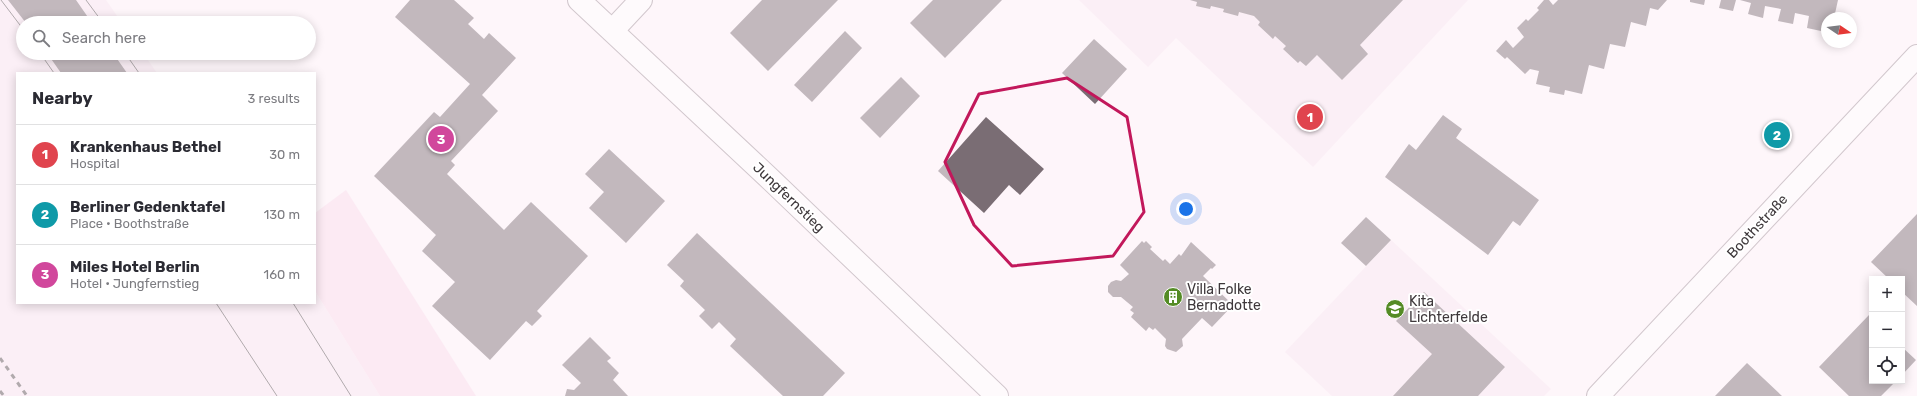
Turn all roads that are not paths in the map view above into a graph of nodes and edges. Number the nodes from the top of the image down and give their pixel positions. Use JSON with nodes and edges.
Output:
{"nodes":[{"id":1,"x":579,"y":0,"type":"edge"},
{"id":2,"x":641,"y":0,"type":"edge"},
{"id":3,"x":612,"y":30,"type":"junction"},
{"id":4,"x":1917,"y":56,"type":"edge"},
{"id":5,"x":996,"y":396,"type":"edge"},
{"id":6,"x":1598,"y":396,"type":"edge"}],
"edges":[{"from":1,"to":3,"type":"street","name":"Jungfernstieg"},
{"from":2,"to":3,"type":"street"},
{"from":3,"to":5,"type":"street","name":"Jungfernstieg"},
{"from":4,"to":6,"type":"street","name":"Boothstraße"}]}
